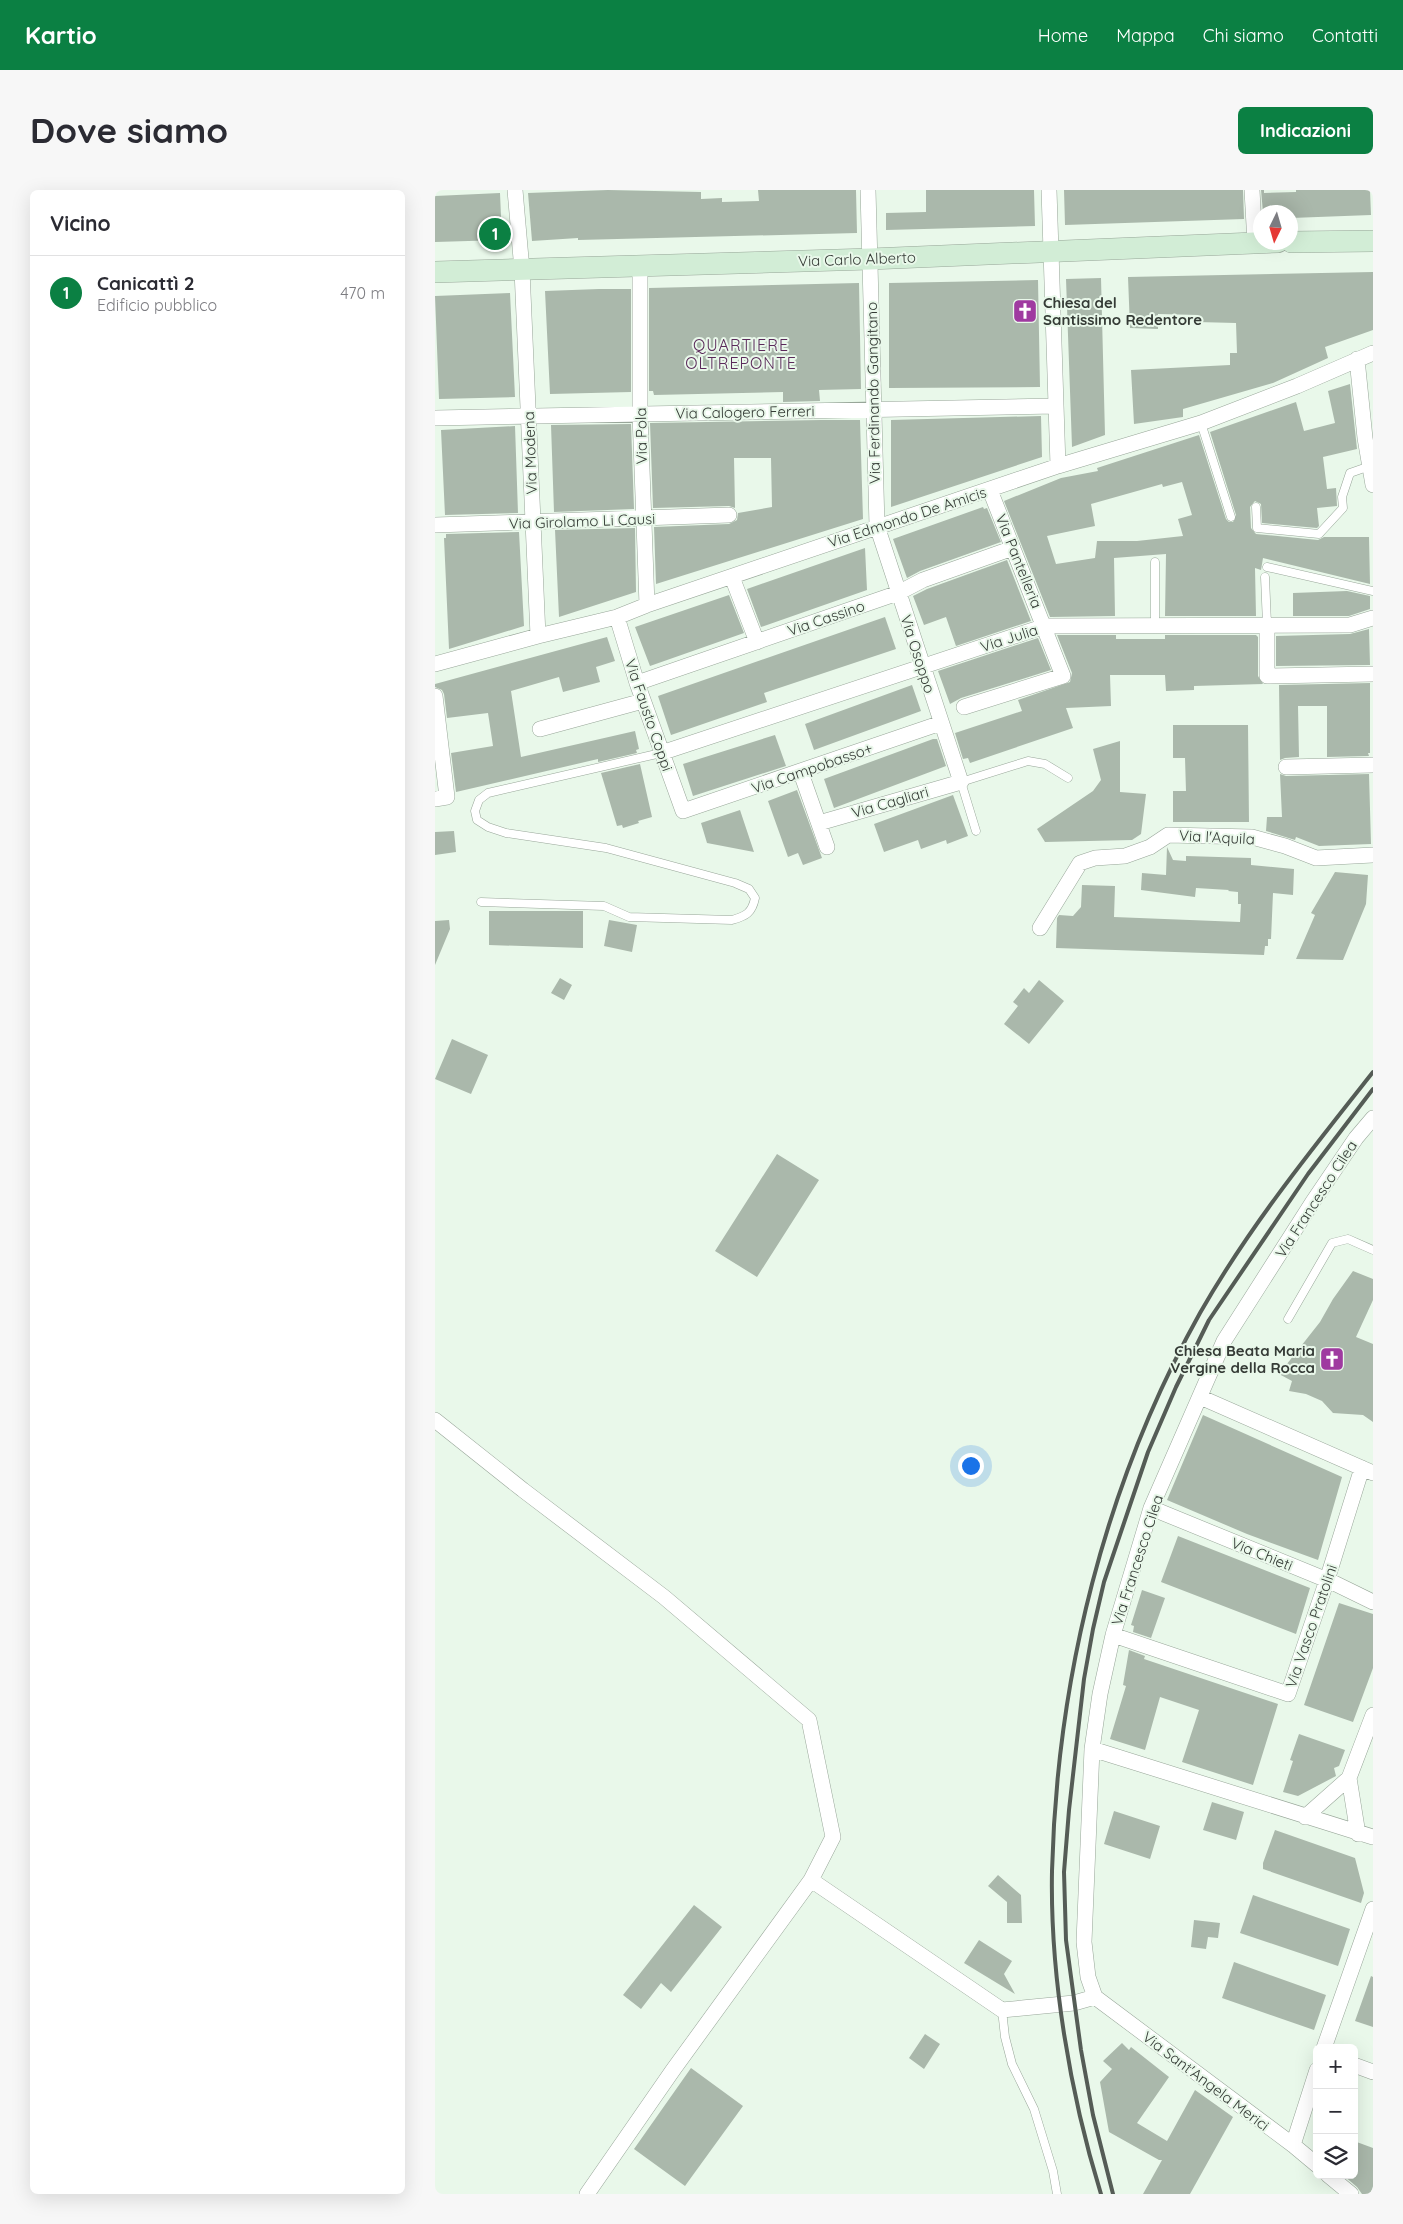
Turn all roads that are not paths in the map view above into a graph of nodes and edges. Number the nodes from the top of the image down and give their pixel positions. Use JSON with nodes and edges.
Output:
{"nodes":[{"id":1,"x":515,"y":190,"type":"edge"},
{"id":2,"x":868,"y":190,"type":"edge"},
{"id":3,"x":1049,"y":190,"type":"edge"},
{"id":4,"x":1252,"y":190,"type":"edge"},
{"id":5,"x":1253,"y":208,"type":"edge"},
{"id":6,"x":1373,"y":241,"type":"edge"},
{"id":7,"x":1298,"y":242,"type":"edge"},
{"id":8,"x":1253,"y":243,"type":"edge"},
{"id":9,"x":1051,"y":251,"type":"junction"},
{"id":10,"x":870,"y":259,"type":"junction"},
{"id":11,"x":640,"y":266,"type":"junction"},
{"id":12,"x":522,"y":270,"type":"junction"},
{"id":13,"x":435,"y":272,"type":"edge"},
{"id":14,"x":1373,"y":353,"type":"edge"},
{"id":15,"x":1357,"y":359,"type":"junction"},
{"id":16,"x":1056,"y":406,"type":"junction"},
{"id":17,"x":873,"y":409,"type":"junction"},
{"id":18,"x":640,"y":414,"type":"junction"},
{"id":19,"x":529,"y":416,"type":"junction"},
{"id":20,"x":435,"y":418,"type":"edge"},
{"id":21,"x":1201,"y":423,"type":"junction"},
{"id":22,"x":1369,"y":437,"type":"edge"},
{"id":23,"x":1058,"y":466,"type":"junction"},
{"id":24,"x":1370,"y":466,"type":"junction"},
{"id":25,"x":1373,"y":485,"type":"edge"},
{"id":26,"x":990,"y":490,"type":"junction"},
{"id":27,"x":1255,"y":507,"type":"dead end"},
{"id":28,"x":729,"y":515,"type":"dead end"},
{"id":29,"x":1231,"y":517,"type":"dead end"},
{"id":30,"x":643,"y":520,"type":"junction"},
{"id":31,"x":533,"y":522,"type":"junction"},
{"id":32,"x":435,"y":525,"type":"edge"},
{"id":33,"x":877,"y":526,"type":"junction"},
{"id":34,"x":1013,"y":548,"type":"junction"},
{"id":35,"x":1155,"y":562,"type":"dead end"},
{"id":36,"x":1267,"y":567,"type":"dead end"},
{"id":37,"x":732,"y":577,"type":"junction"},
{"id":38,"x":1265,"y":577,"type":"dead end"},
{"id":39,"x":1373,"y":591,"type":"edge"},
{"id":40,"x":898,"y":593,"type":"junction"},
{"id":41,"x":647,"y":605,"type":"junction"},
{"id":42,"x":617,"y":617,"type":"junction"},
{"id":43,"x":1373,"y":618,"type":"edge"},
{"id":44,"x":1267,"y":624,"type":"junction"},
{"id":45,"x":1045,"y":626,"type":"junction"},
{"id":46,"x":1155,"y":626,"type":"junction"},
{"id":47,"x":538,"y":636,"type":"junction"},
{"id":48,"x":757,"y":642,"type":"junction"},
{"id":49,"x":435,"y":664,"type":"edge"},
{"id":50,"x":922,"y":667,"type":"junction"},
{"id":51,"x":1373,"y":674,"type":"edge"},
{"id":52,"x":637,"y":683,"type":"junction"},
{"id":53,"x":435,"y":696,"type":"edge"},
{"id":54,"x":643,"y":701,"type":"junction"},
{"id":55,"x":964,"y":707,"type":"dead end"},
{"id":56,"x":941,"y":723,"type":"junction"},
{"id":57,"x":541,"y":729,"type":"dead end"},
{"id":58,"x":661,"y":753,"type":"junction"},
{"id":59,"x":1373,"y":765,"type":"edge"},
{"id":60,"x":1286,"y":767,"type":"dead end"},
{"id":61,"x":801,"y":772,"type":"junction"},
{"id":62,"x":1068,"y":778,"type":"dead end"},
{"id":63,"x":961,"y":782,"type":"junction"},
{"id":64,"x":435,"y":799,"type":"edge"},
{"id":65,"x":683,"y":812,"type":"joint"},
{"id":66,"x":819,"y":823,"type":"junction"},
{"id":67,"x":976,"y":831,"type":"dead end"},
{"id":68,"x":827,"y":847,"type":"dead end"},
{"id":69,"x":1373,"y":855,"type":"edge"},
{"id":70,"x":481,"y":902,"type":"dead end"},
{"id":71,"x":1040,"y":928,"type":"dead end"},
{"id":72,"x":1373,"y":1118,"type":"edge"},
{"id":73,"x":1373,"y":1250,"type":"edge"},
{"id":74,"x":1287,"y":1319,"type":"dead end"},
{"id":75,"x":1200,"y":1397,"type":"junction"},
{"id":76,"x":435,"y":1420,"type":"edge"},
{"id":77,"x":1367,"y":1470,"type":"edge"},
{"id":78,"x":1151,"y":1508,"type":"junction"},
{"id":79,"x":1327,"y":1580,"type":"junction"},
{"id":80,"x":1373,"y":1602,"type":"edge"},
{"id":81,"x":1113,"y":1635,"type":"junction"},
{"id":82,"x":1373,"y":1715,"type":"edge"},
{"id":83,"x":1093,"y":1749,"type":"junction"},
{"id":84,"x":1349,"y":1778,"type":"junction"},
{"id":85,"x":1305,"y":1817,"type":"junction"},
{"id":86,"x":1366,"y":1835,"type":"edge"},
{"id":87,"x":811,"y":1880,"type":"junction"},
{"id":88,"x":1373,"y":1909,"type":"edge"},
{"id":89,"x":1095,"y":1997,"type":"junction"},
{"id":90,"x":1002,"y":2010,"type":"junction"},
{"id":91,"x":1325,"y":2044,"type":"edge"},
{"id":92,"x":1358,"y":2066,"type":"edge"},
{"id":93,"x":1373,"y":2072,"type":"edge"},
{"id":94,"x":1313,"y":2082,"type":"edge"},
{"id":95,"x":1293,"y":2145,"type":"junction"},
{"id":96,"x":1313,"y":2162,"type":"edge"},
{"id":97,"x":1333,"y":2179,"type":"edge"},
{"id":98,"x":587,"y":2194,"type":"edge"},
{"id":99,"x":1057,"y":2194,"type":"edge"},
{"id":100,"x":1351,"y":2194,"type":"edge"}],
"edges":[{"from":1,"to":12,"type":"street","name":"Via Modena"},
{"from":2,"to":10,"type":"street","name":"Via Ferdinando Gangitano"},
{"from":3,"to":9,"type":"street"},
{"from":4,"to":5,"type":"street"},
{"from":6,"to":7,"type":"main road"},
{"from":8,"to":9,"type":"main road","name":"Via Carlo Alberto"},
{"from":9,"to":10,"type":"main road","name":"Via Carlo Alberto"},
{"from":9,"to":16,"type":"street"},
{"from":10,"to":11,"type":"main road","name":"Via Carlo Alberto"},
{"from":10,"to":17,"type":"street","name":"Via Ferdinando Gangitano"},
{"from":11,"to":12,"type":"main road","name":"Via Carlo Alberto"},
{"from":11,"to":18,"type":"street","name":"Via Pola"},
{"from":12,"to":13,"type":"main road","name":"Via Carlo Alberto"},
{"from":12,"to":19,"type":"street","name":"Via Modena"},
{"from":14,"to":15,"type":"street","name":"Via Edmondo De Amicis"},
{"from":15,"to":21,"type":"street","name":"Via Edmondo De Amicis"},
{"from":15,"to":22,"type":"street"},
{"from":16,"to":17,"type":"street","name":"Via Calogero Ferreri"},
{"from":16,"to":23,"type":"street"},
{"from":17,"to":18,"type":"street","name":"Via Calogero Ferreri"},
{"from":17,"to":33,"type":"street","name":"Via Ferdinando Gangitano"},
{"from":18,"to":19,"type":"street","name":"Via Calogero Ferreri"},
{"from":18,"to":30,"type":"street","name":"Via Pola"},
{"from":19,"to":20,"type":"street","name":"Via Calogero Ferreri"},
{"from":19,"to":31,"type":"street","name":"Via Modena"},
{"from":21,"to":23,"type":"street","name":"Via Edmondo De Amicis"},
{"from":21,"to":29,"type":"lane"},
{"from":22,"to":24,"type":"street"},
{"from":23,"to":26,"type":"street","name":"Via Edmondo De Amicis"},
{"from":24,"to":25,"type":"street"},
{"from":24,"to":27,"type":"lane"},
{"from":26,"to":33,"type":"street","name":"Via Edmondo De Amicis"},
{"from":26,"to":34,"type":"street","name":"Via Pantelleria"},
{"from":28,"to":30,"type":"street","name":"Via Girolamo Li Causi"},
{"from":30,"to":31,"type":"street","name":"Via Girolamo Li Causi"},
{"from":30,"to":41,"type":"street","name":"Via Pola"},
{"from":31,"to":32,"type":"street","name":"Via Girolamo Li Causi"},
{"from":31,"to":47,"type":"street","name":"Via Modena"},
{"from":33,"to":37,"type":"street","name":"Via Edmondo De Amicis"},
{"from":33,"to":40,"type":"street","name":"Via Osoppo"},
{"from":34,"to":40,"type":"street","name":"Via Cassino"},
{"from":34,"to":45,"type":"street","name":"Via Pantelleria"},
{"from":35,"to":46,"type":"lane"},
{"from":36,"to":39,"type":"lane"},
{"from":37,"to":41,"type":"street","name":"Via Edmondo De Amicis"},
{"from":37,"to":48,"type":"street"},
{"from":38,"to":44,"type":"lane"},
{"from":40,"to":48,"type":"street","name":"Via Cassino"},
{"from":40,"to":50,"type":"street","name":"Via Osoppo"},
{"from":41,"to":42,"type":"street","name":"Via Edmondo De Amicis"},
{"from":42,"to":47,"type":"street","name":"Via Edmondo De Amicis"},
{"from":42,"to":52,"type":"street","name":"Via Fausto Coppi"},
{"from":43,"to":44,"type":"street","name":"Via Julia"},
{"from":44,"to":46,"type":"street","name":"Via Julia"},
{"from":44,"to":51,"type":"street"},
{"from":45,"to":46,"type":"street","name":"Via Julia"},
{"from":45,"to":50,"type":"street","name":"Via Julia"},
{"from":45,"to":55,"type":"street","name":"Via Pantelleria"},
{"from":47,"to":49,"type":"street","name":"Via Edmondo De Amicis"},
{"from":48,"to":52,"type":"street","name":"Via Cassino"},
{"from":50,"to":56,"type":"street","name":"Via Osoppo"},
{"from":50,"to":58,"type":"street","name":"Via Julia"},
{"from":52,"to":54,"type":"street","name":"Via Fausto Coppi"},
{"from":53,"to":64,"type":"street"},
{"from":54,"to":57,"type":"street"},
{"from":54,"to":58,"type":"street","name":"Via Fausto Coppi"},
{"from":56,"to":61,"type":"street","name":"Via Campobasso+"},
{"from":56,"to":63,"type":"street","name":"Via Osoppo"},
{"from":58,"to":65,"type":"street","name":"Via Fausto Coppi"},
{"from":58,"to":70,"type":"lane"},
{"from":59,"to":60,"type":"street"},
{"from":61,"to":65,"type":"street","name":"Via Campobasso+"},
{"from":61,"to":66,"type":"street"},
{"from":62,"to":63,"type":"lane"},
{"from":63,"to":66,"type":"street","name":"Via Cagliari"},
{"from":63,"to":67,"type":"lane"},
{"from":66,"to":68,"type":"street"},
{"from":69,"to":71,"type":"street","name":"Via l'Aquila"},
{"from":72,"to":75,"type":"street","name":"Via Francesco Cilea"},
{"from":73,"to":74,"type":"lane"},
{"from":75,"to":77,"type":"street"},
{"from":75,"to":78,"type":"street","name":"Via Francesco Cilea"},
{"from":76,"to":87,"type":"street"},
{"from":77,"to":79,"type":"street","name":"Via Vasco Pratolini"},
{"from":78,"to":79,"type":"street","name":"Via Chieti"},
{"from":78,"to":81,"type":"street","name":"Via Francesco Cilea"},
{"from":79,"to":80,"type":"street","name":"Via Chieti"},
{"from":79,"to":81,"type":"street","name":"Via Vasco Pratolini"},
{"from":81,"to":83,"type":"street","name":"Via Francesco Cilea"},
{"from":82,"to":84,"type":"street"},
{"from":83,"to":85,"type":"street"},
{"from":83,"to":89,"type":"street","name":"Via Francesco Cilea"},
{"from":84,"to":85,"type":"street"},
{"from":84,"to":86,"type":"street"},
{"from":85,"to":86,"type":"street"},
{"from":87,"to":90,"type":"street"},
{"from":87,"to":98,"type":"street"},
{"from":88,"to":91,"type":"street"},
{"from":89,"to":90,"type":"street"},
{"from":89,"to":95,"type":"street","name":"Via Sant'Angela Merici"},
{"from":90,"to":99,"type":"lane"},
{"from":92,"to":93,"type":"street"},
{"from":94,"to":95,"type":"street"},
{"from":95,"to":96,"type":"street","name":"Via Sant'Angela Merici"},
{"from":97,"to":100,"type":"street"}]}
